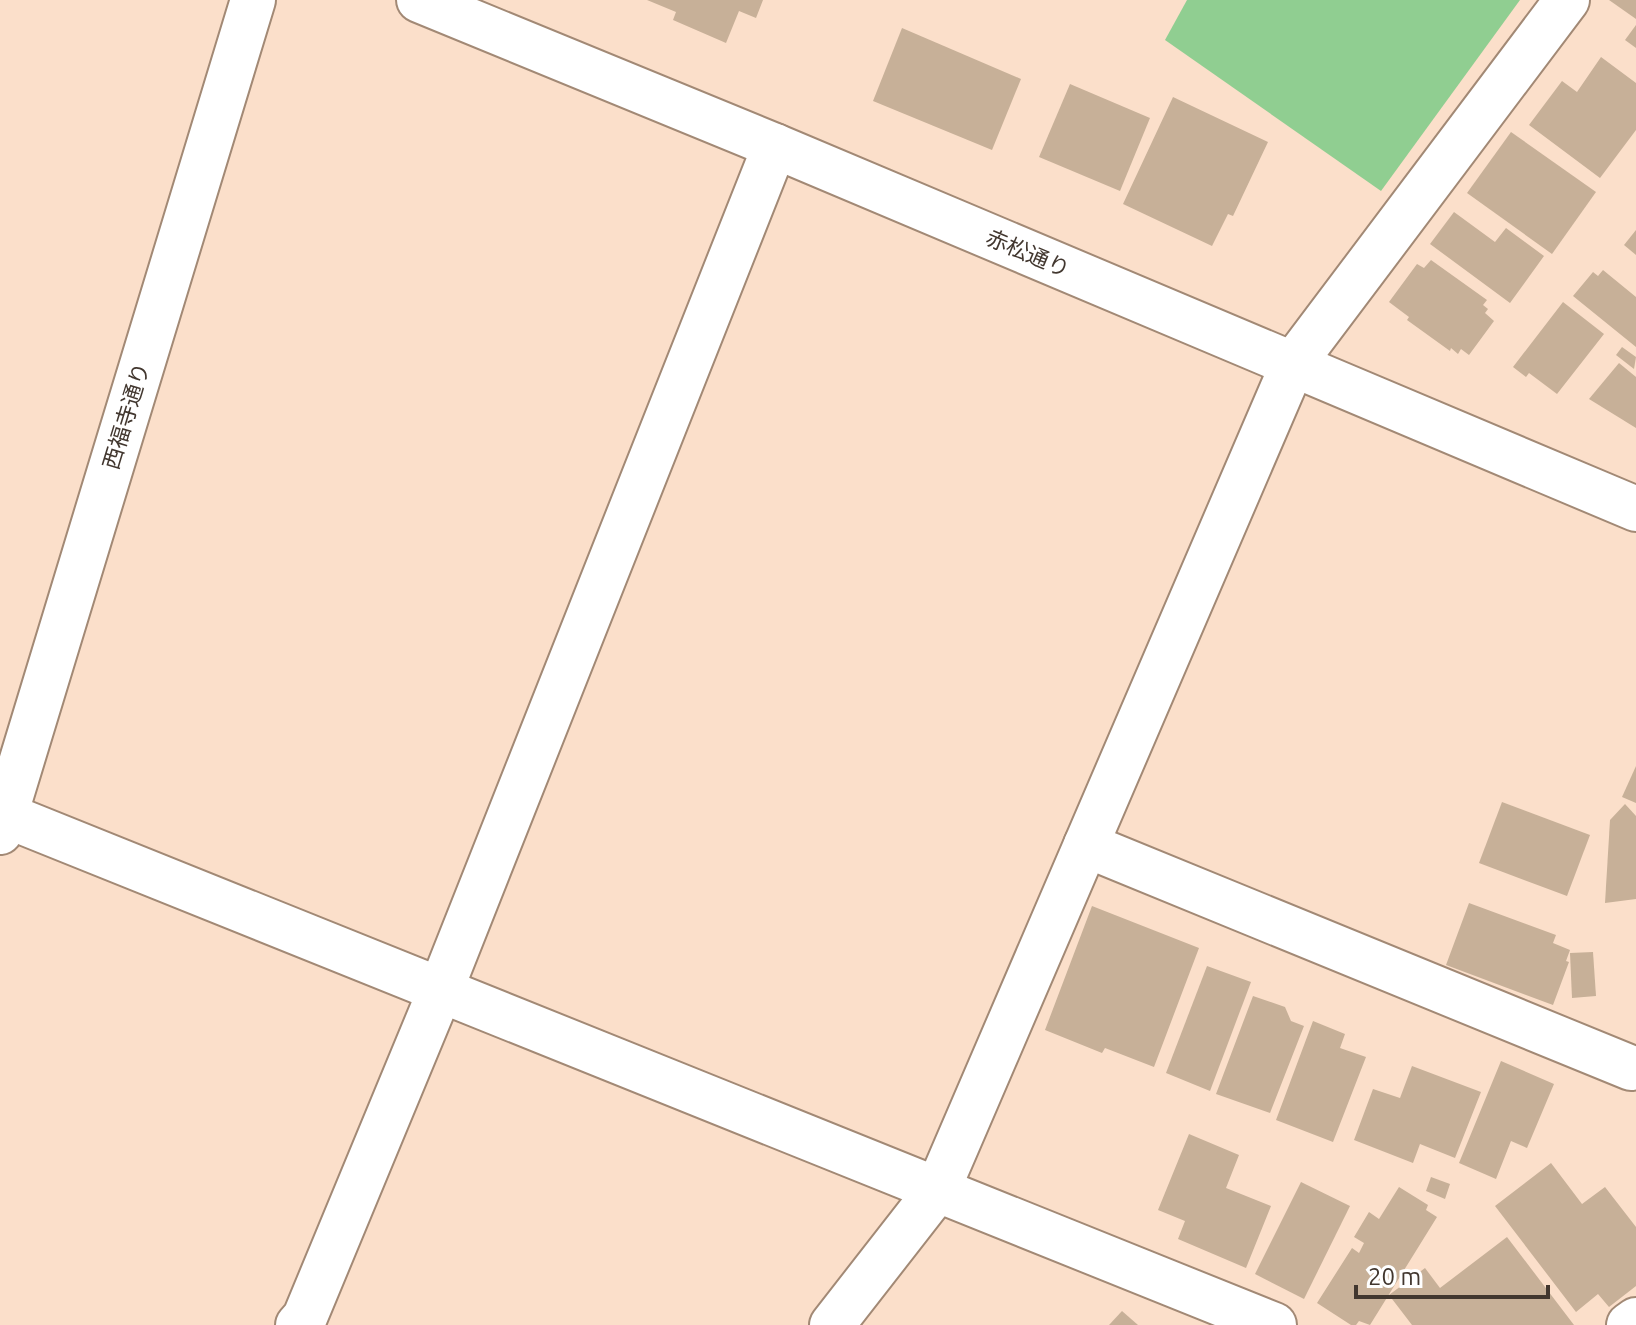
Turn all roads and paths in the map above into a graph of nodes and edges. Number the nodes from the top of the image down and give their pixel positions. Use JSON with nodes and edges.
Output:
{"nodes":[{"id":1,"x":253,"y":0,"type":"edge"},
{"id":2,"x":419,"y":0,"type":"edge"},
{"id":3,"x":1567,"y":0,"type":"edge"},
{"id":4,"x":775,"y":146,"type":"junction"},
{"id":5,"x":1293,"y":364,"type":"junction"},
{"id":6,"x":1636,"y":509,"type":"edge"},
{"id":7,"x":2,"y":820,"type":"edge"},
{"id":8,"x":1086,"y":845,"type":"junction"},
{"id":9,"x":441,"y":989,"type":"junction"},
{"id":10,"x":1631,"y":1068,"type":"dead end"},
{"id":11,"x":938,"y":1189,"type":"junction"},
{"id":12,"x":1636,"y":1320,"type":"edge"},
{"id":13,"x":305,"y":1322,"type":"edge"},
{"id":14,"x":832,"y":1325,"type":"edge"},
{"id":15,"x":1274,"y":1325,"type":"edge"},
{"id":16,"x":1629,"y":1325,"type":"edge"}],
"edges":[{"from":1,"to":7,"type":"street","name":"西福寺通り"},
{"from":2,"to":4,"type":"street","name":"赤松通り"},
{"from":3,"to":5,"type":"street"},
{"from":4,"to":5,"type":"street","name":"赤松通り"},
{"from":4,"to":9,"type":"street"},
{"from":5,"to":6,"type":"street","name":"赤松通り"},
{"from":5,"to":8,"type":"street"},
{"from":7,"to":9,"type":"street"},
{"from":8,"to":10,"type":"street"},
{"from":8,"to":11,"type":"street"},
{"from":9,"to":11,"type":"street"},
{"from":9,"to":13,"type":"street"},
{"from":11,"to":14,"type":"street"},
{"from":11,"to":15,"type":"street"},
{"from":12,"to":16,"type":"street"}]}
